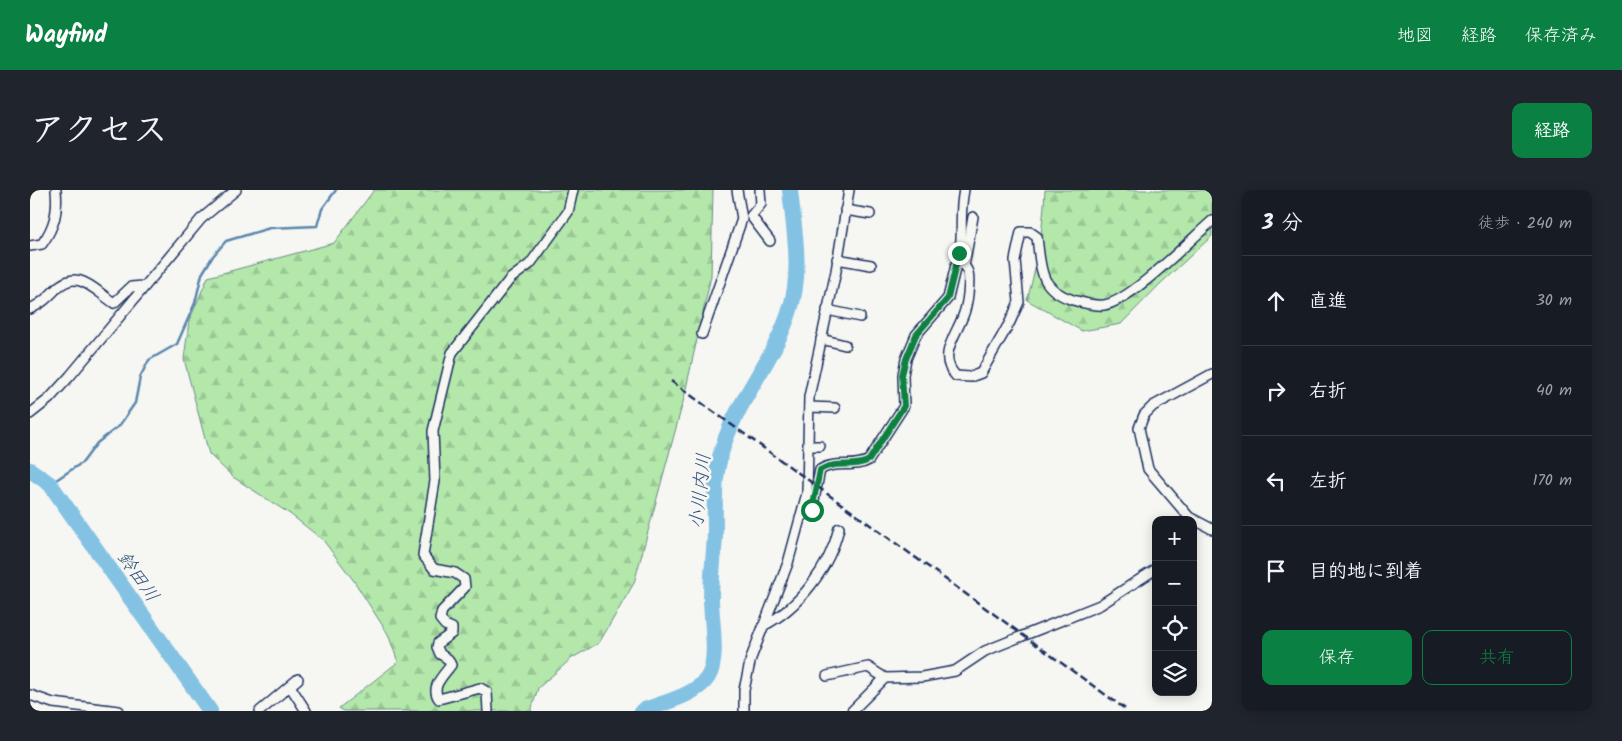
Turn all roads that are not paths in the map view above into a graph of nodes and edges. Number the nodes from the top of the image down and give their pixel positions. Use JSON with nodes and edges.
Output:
{"nodes":[{"id":1,"x":56,"y":190,"type":"edge"},
{"id":2,"x":236,"y":190,"type":"edge"},
{"id":3,"x":573,"y":190,"type":"edge"},
{"id":4,"x":738,"y":190,"type":"edge"},
{"id":5,"x":760,"y":190,"type":"edge"},
{"id":6,"x":849,"y":190,"type":"edge"},
{"id":7,"x":964,"y":190,"type":"edge"},
{"id":8,"x":846,"y":210,"type":"junction"},
{"id":9,"x":870,"y":214,"type":"dead end"},
{"id":10,"x":973,"y":217,"type":"dead end"},
{"id":11,"x":746,"y":218,"type":"junction"},
{"id":12,"x":1212,"y":221,"type":"edge"},
{"id":13,"x":770,"y":242,"type":"dead end"},
{"id":14,"x":30,"y":246,"type":"edge"},
{"id":15,"x":838,"y":259,"type":"junction"},
{"id":16,"x":962,"y":264,"type":"junction"},
{"id":17,"x":871,"y":265,"type":"dead end"},
{"id":18,"x":143,"y":286,"type":"junction"},
{"id":19,"x":30,"y":309,"type":"edge"},
{"id":20,"x":827,"y":310,"type":"junction"},
{"id":21,"x":860,"y":317,"type":"dead end"},
{"id":22,"x":702,"y":334,"type":"dead end"},
{"id":23,"x":821,"y":339,"type":"junction"},
{"id":24,"x":845,"y":345,"type":"dead end"},
{"id":25,"x":1212,"y":374,"type":"edge"},
{"id":26,"x":809,"y":407,"type":"junction"},
{"id":27,"x":835,"y":408,"type":"dead end"},
{"id":28,"x":30,"y":414,"type":"edge"},
{"id":29,"x":808,"y":446,"type":"junction"},
{"id":30,"x":820,"y":446,"type":"dead end"},
{"id":31,"x":802,"y":516,"type":"junction"},
{"id":32,"x":1186,"y":516,"type":"edge"},
{"id":33,"x":1197,"y":522,"type":"edge"},
{"id":34,"x":839,"y":528,"type":"dead end"},
{"id":35,"x":1212,"y":529,"type":"edge"},
{"id":36,"x":1152,"y":572,"type":"edge"},
{"id":37,"x":763,"y":626,"type":"junction"},
{"id":38,"x":827,"y":676,"type":"dead end"},
{"id":39,"x":885,"y":678,"type":"junction"},
{"id":40,"x":298,"y":679,"type":"dead end"},
{"id":41,"x":290,"y":686,"type":"junction"},
{"id":42,"x":30,"y":696,"type":"edge"},
{"id":43,"x":119,"y":711,"type":"edge"},
{"id":44,"x":260,"y":711,"type":"edge"},
{"id":45,"x":306,"y":711,"type":"edge"},
{"id":46,"x":488,"y":711,"type":"edge"},
{"id":47,"x":744,"y":711,"type":"edge"},
{"id":48,"x":852,"y":711,"type":"edge"}],
"edges":[{"from":1,"to":14,"type":"street"},
{"from":2,"to":18,"type":"street"},
{"from":3,"to":46,"type":"street"},
{"from":4,"to":11,"type":"street"},
{"from":5,"to":11,"type":"street"},
{"from":6,"to":8,"type":"street"},
{"from":7,"to":16,"type":"street"},
{"from":8,"to":9,"type":"street"},
{"from":8,"to":15,"type":"street"},
{"from":10,"to":16,"type":"street"},
{"from":11,"to":13,"type":"street"},
{"from":11,"to":22,"type":"street"},
{"from":12,"to":16,"type":"street"},
{"from":15,"to":17,"type":"street"},
{"from":15,"to":20,"type":"street"},
{"from":16,"to":31,"type":"street"},
{"from":18,"to":19,"type":"street"},
{"from":18,"to":28,"type":"street"},
{"from":20,"to":21,"type":"street"},
{"from":20,"to":23,"type":"street"},
{"from":23,"to":24,"type":"street"},
{"from":23,"to":26,"type":"street"},
{"from":25,"to":32,"type":"street"},
{"from":26,"to":27,"type":"street"},
{"from":26,"to":29,"type":"street"},
{"from":29,"to":30,"type":"street"},
{"from":29,"to":31,"type":"street"},
{"from":31,"to":37,"type":"street"},
{"from":33,"to":35,"type":"street"},
{"from":34,"to":37,"type":"street"},
{"from":36,"to":39,"type":"street"},
{"from":37,"to":47,"type":"street"},
{"from":38,"to":39,"type":"street"},
{"from":39,"to":48,"type":"street"},
{"from":40,"to":41,"type":"street"},
{"from":41,"to":44,"type":"street"},
{"from":41,"to":45,"type":"street"},
{"from":42,"to":43,"type":"street"}]}
